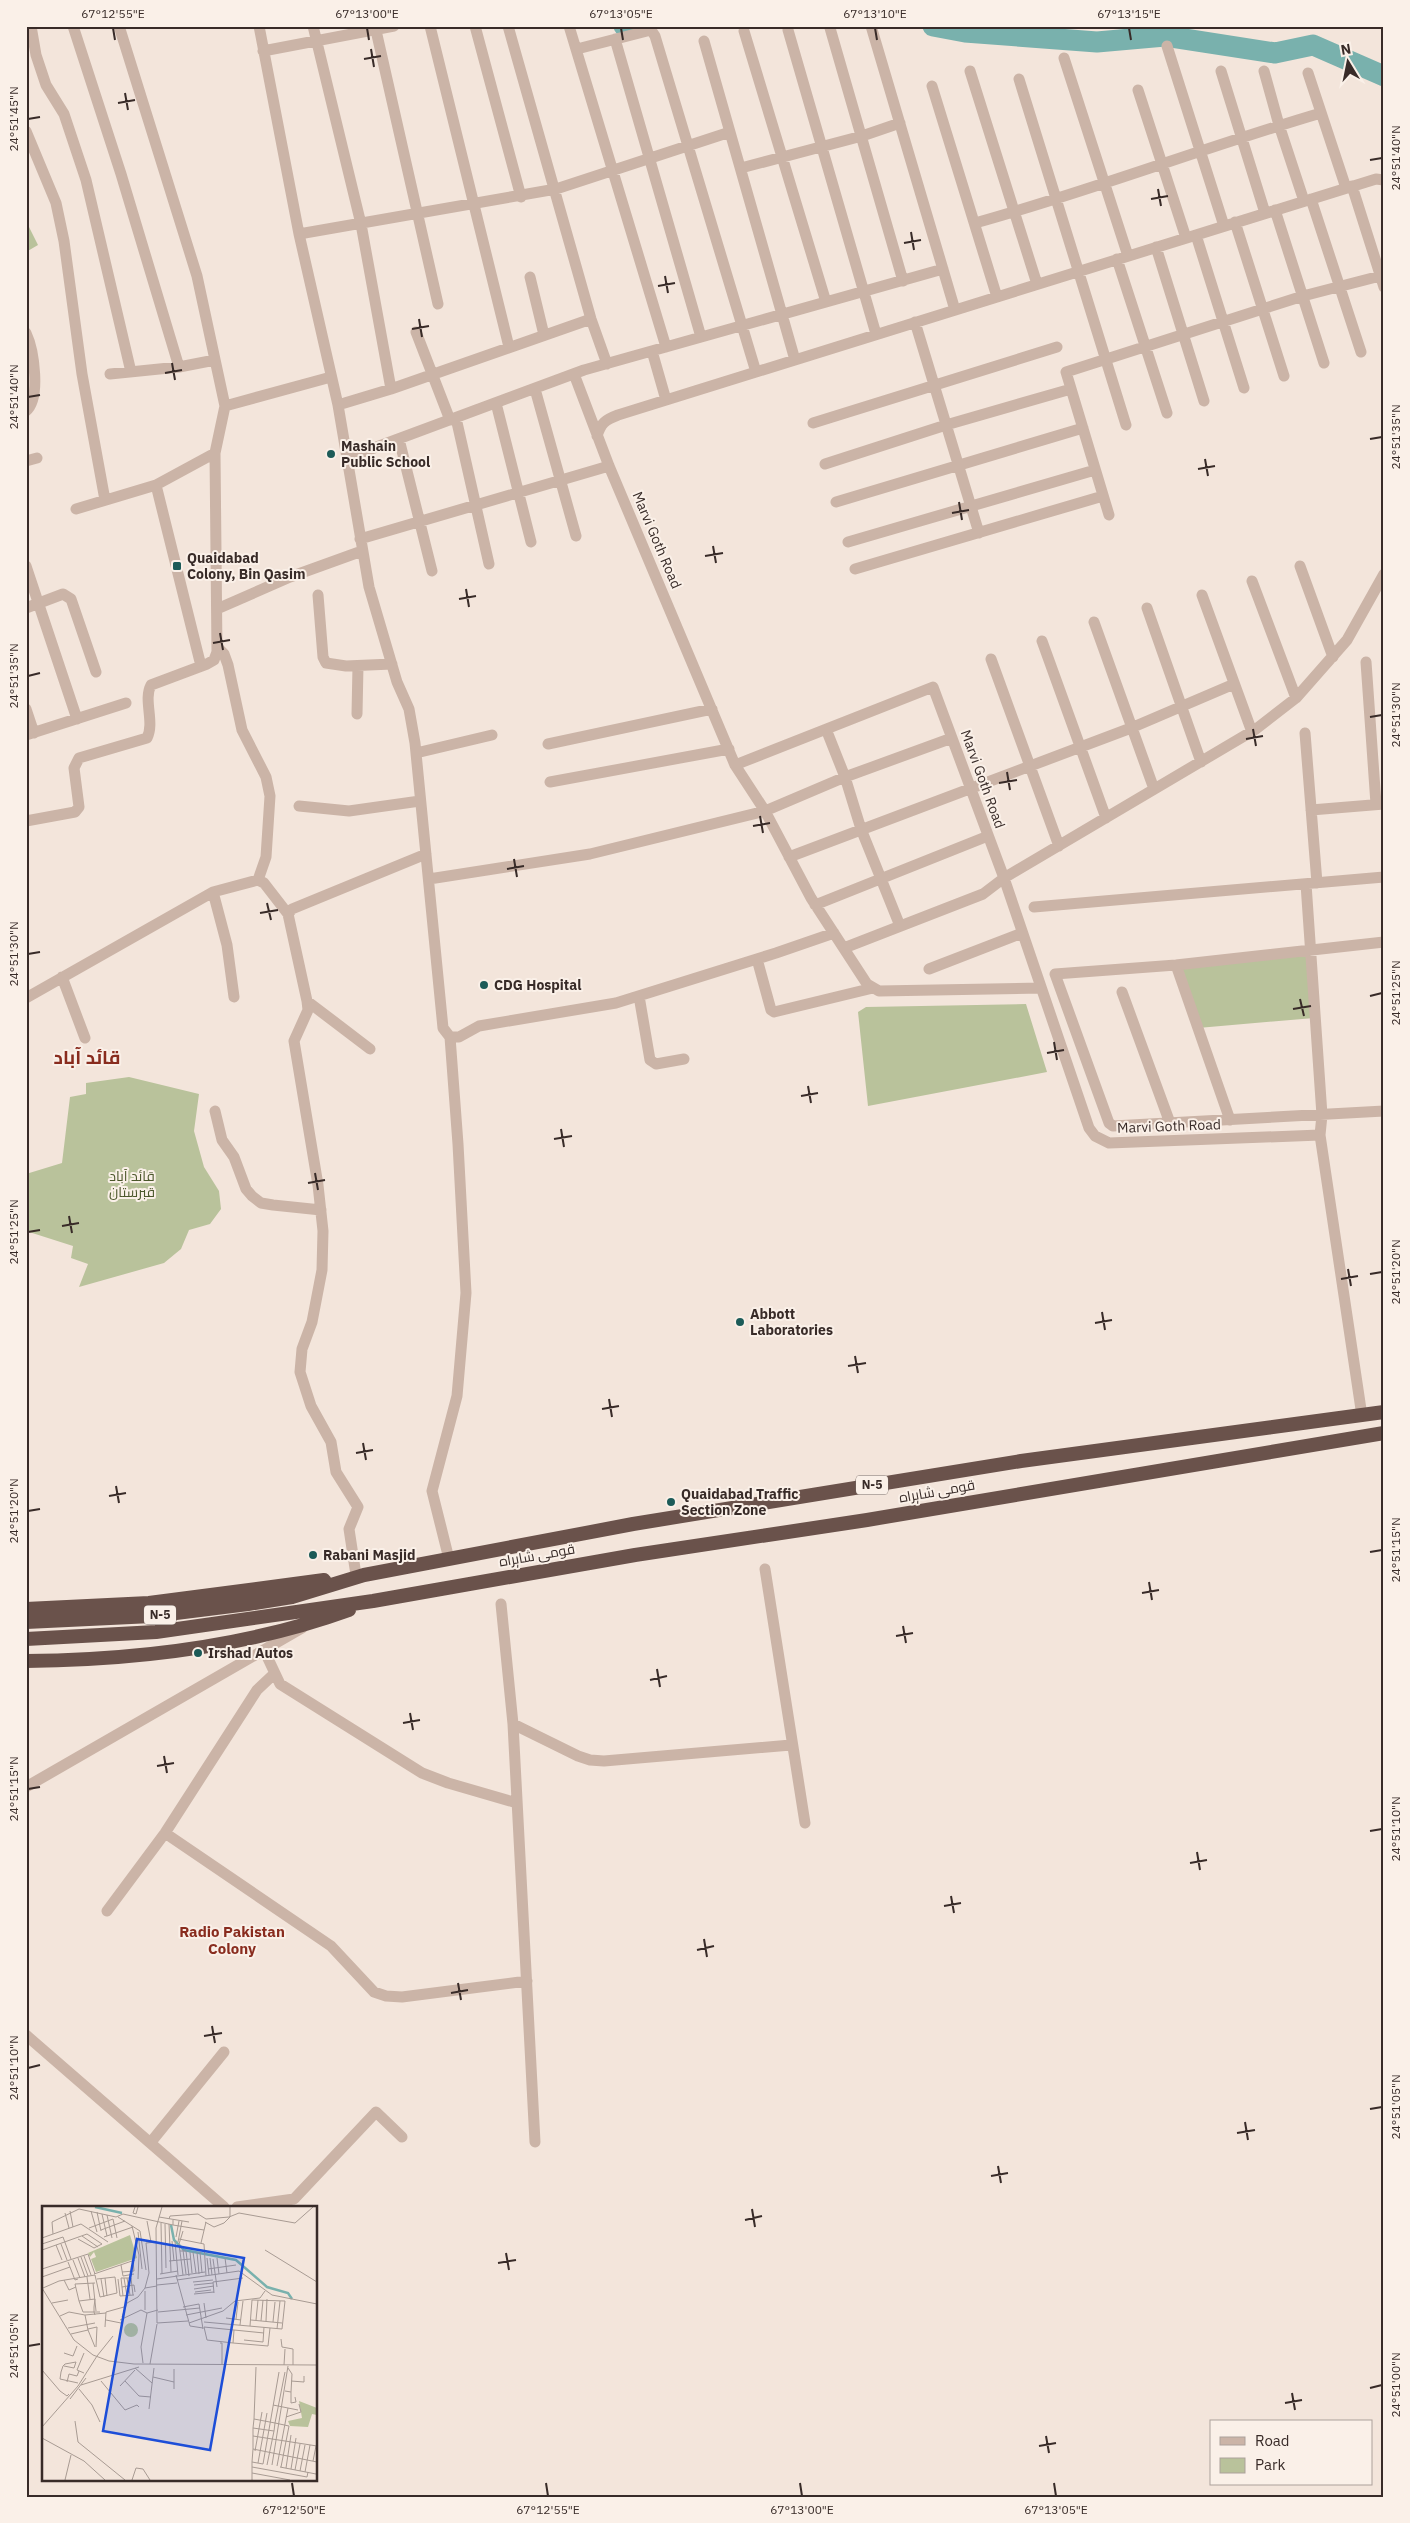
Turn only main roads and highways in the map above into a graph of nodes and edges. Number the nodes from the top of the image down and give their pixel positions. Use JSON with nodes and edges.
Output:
{"nodes":[{"id":1,"x":1384,"y":1412,"type":"edge"},
{"id":2,"x":1384,"y":1433,"type":"edge"},
{"id":3,"x":360,"y":1575,"type":"junction"},
{"id":4,"x":373,"y":1601,"type":"junction"},
{"id":5,"x":26,"y":1610,"type":"edge"},
{"id":6,"x":26,"y":1622,"type":"edge"},
{"id":7,"x":26,"y":1639,"type":"edge"},
{"id":8,"x":26,"y":1661,"type":"edge"}],
"edges":[{"from":1,"to":3,"type":"highway","name":"قومی شاہراہ","number":"N-5"},
{"from":2,"to":4,"type":"highway","name":"قومی شاہراہ","number":"N-5"},
{"from":3,"to":5,"type":"highway"},
{"from":3,"to":6,"type":"highway","name":"قومی شاہراہ","number":"N-5"},
{"from":4,"to":7,"type":"highway","name":"قومی شاہراہ","number":"N-5"},
{"from":4,"to":8,"type":"highway"}]}
